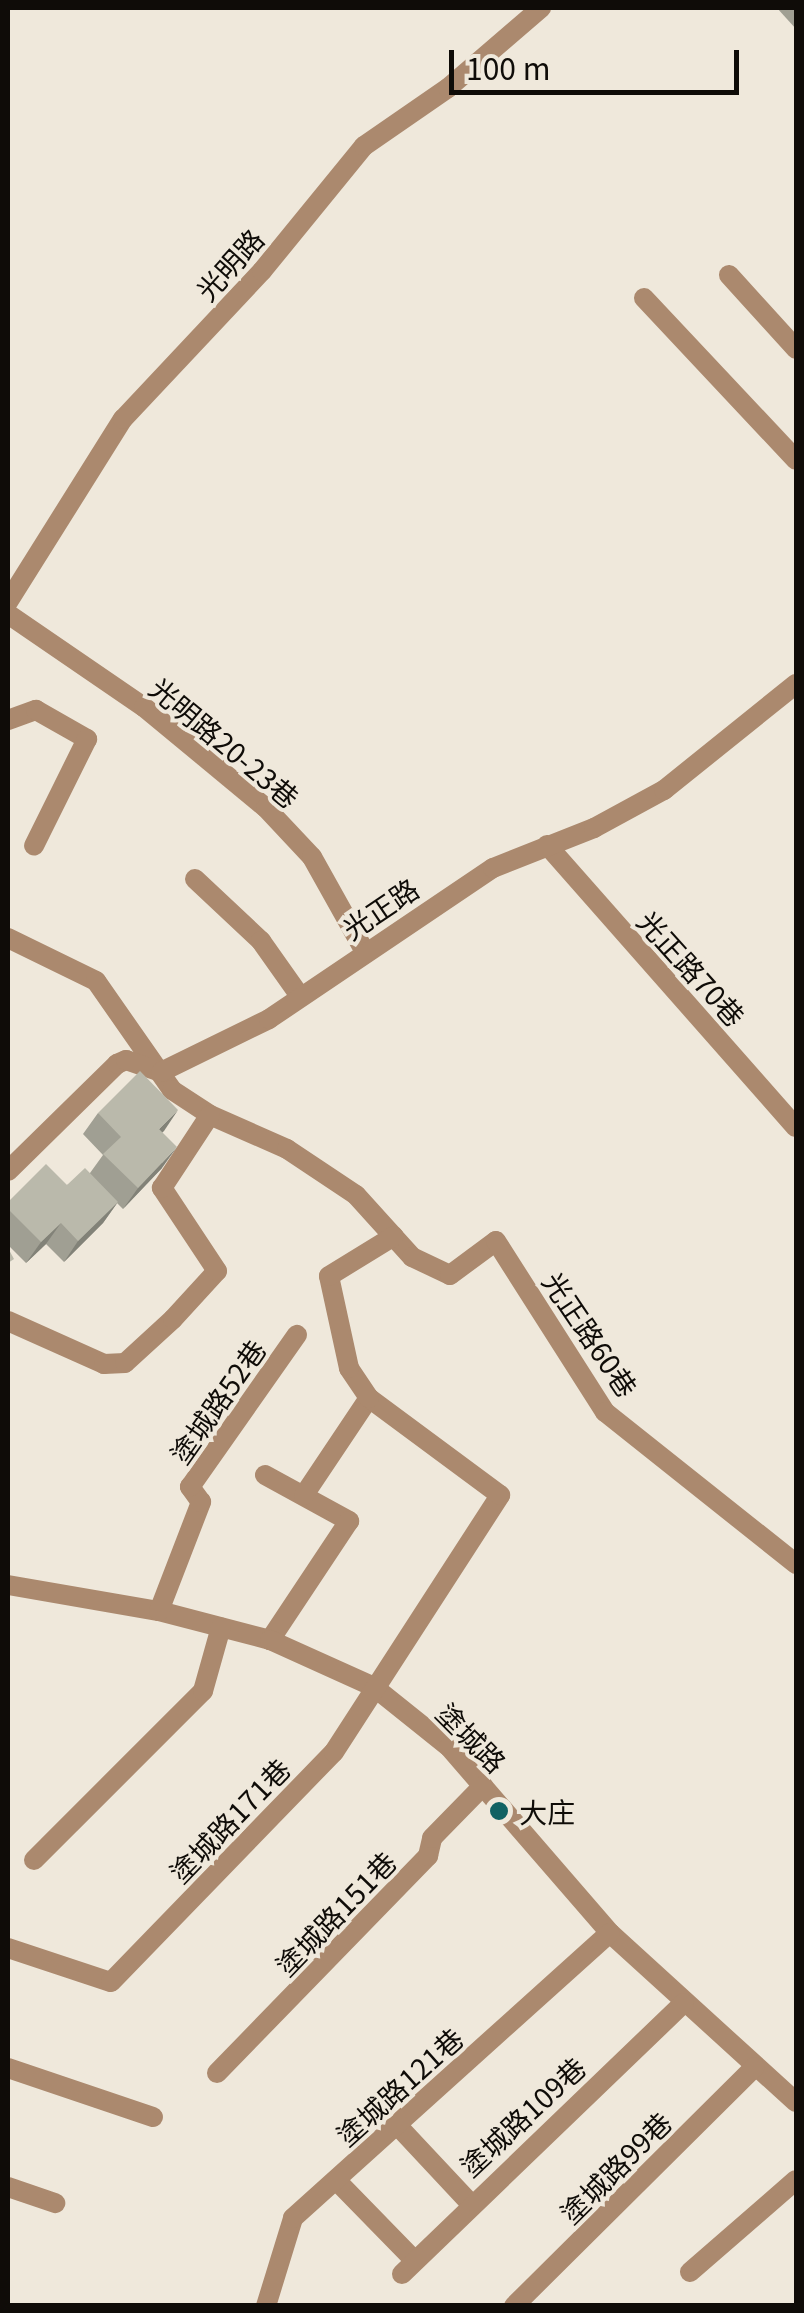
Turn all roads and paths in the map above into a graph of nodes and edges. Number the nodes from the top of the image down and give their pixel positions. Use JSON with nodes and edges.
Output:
{"nodes":[{"id":1,"x":541,"y":8,"type":"edge"},
{"id":2,"x":729,"y":275,"type":"dead end"},
{"id":3,"x":644,"y":298,"type":"dead end"},
{"id":4,"x":796,"y":349,"type":"edge"},
{"id":5,"x":796,"y":460,"type":"edge"},
{"id":6,"x":8,"y":602,"type":"edge"},
{"id":7,"x":8,"y":614,"type":"edge"},
{"id":8,"x":796,"y":684,"type":"edge"},
{"id":9,"x":8,"y":720,"type":"edge"},
{"id":10,"x":546,"y":845,"type":"junction"},
{"id":11,"x":34,"y":846,"type":"dead end"},
{"id":12,"x":195,"y":879,"type":"dead end"},
{"id":13,"x":8,"y":938,"type":"edge"},
{"id":14,"x":365,"y":952,"type":"junction"},
{"id":15,"x":300,"y":996,"type":"junction"},
{"id":16,"x":161,"y":1072,"type":"junction"},
{"id":17,"x":210,"y":1116,"type":"junction"},
{"id":18,"x":796,"y":1128,"type":"edge"},
{"id":19,"x":8,"y":1171,"type":"edge"},
{"id":20,"x":394,"y":1236,"type":"junction"},
{"id":21,"x":8,"y":1321,"type":"edge"},
{"id":22,"x":298,"y":1335,"type":"dead end"},
{"id":23,"x":369,"y":1398,"type":"junction"},
{"id":24,"x":265,"y":1475,"type":"dead end"},
{"id":25,"x":304,"y":1495,"type":"junction"},
{"id":26,"x":796,"y":1564,"type":"edge"},
{"id":27,"x":8,"y":1586,"type":"edge"},
{"id":28,"x":159,"y":1610,"type":"junction"},
{"id":29,"x":221,"y":1627,"type":"junction"},
{"id":30,"x":270,"y":1640,"type":"junction"},
{"id":31,"x":374,"y":1687,"type":"junction"},
{"id":32,"x":483,"y":1786,"type":"junction"},
{"id":33,"x":34,"y":1860,"type":"dead end"},
{"id":34,"x":610,"y":1933,"type":"junction"},
{"id":35,"x":8,"y":1948,"type":"edge"},
{"id":36,"x":684,"y":2003,"type":"junction"},
{"id":37,"x":755,"y":2067,"type":"junction"},
{"id":38,"x":8,"y":2068,"type":"edge"},
{"id":39,"x":217,"y":2073,"type":"dead end"},
{"id":40,"x":796,"y":2102,"type":"edge"},
{"id":41,"x":154,"y":2116,"type":"dead end"},
{"id":42,"x":397,"y":2125,"type":"junction"},
{"id":43,"x":336,"y":2180,"type":"junction"},
{"id":44,"x":796,"y":2180,"type":"edge"},
{"id":45,"x":8,"y":2187,"type":"edge"},
{"id":46,"x":55,"y":2203,"type":"dead end"},
{"id":47,"x":470,"y":2203,"type":"junction"},
{"id":48,"x":690,"y":2272,"type":"dead end"},
{"id":49,"x":266,"y":2306,"type":"edge"},
{"id":50,"x":514,"y":2306,"type":"edge"}],
"edges":[{"from":1,"to":6,"type":"street","name":"光明路"},
{"from":2,"to":4,"type":"street"},
{"from":3,"to":5,"type":"street"},
{"from":7,"to":14,"type":"street","name":"光明路20-23巷"},
{"from":8,"to":10,"type":"street","name":"光正路"},
{"from":9,"to":11,"type":"street"},
{"from":10,"to":14,"type":"street","name":"光正路"},
{"from":10,"to":18,"type":"street","name":"光正路70巷"},
{"from":12,"to":15,"type":"street"},
{"from":13,"to":16,"type":"street","name":"光正路60巷"},
{"from":14,"to":15,"type":"street","name":"光正路"},
{"from":15,"to":16,"type":"street","name":"光正路"},
{"from":16,"to":17,"type":"street","name":"光正路60巷"},
{"from":16,"to":19,"type":"street","name":"光正路"},
{"from":17,"to":20,"type":"street","name":"光正路60巷"},
{"from":17,"to":21,"type":"street"},
{"from":20,"to":23,"type":"street"},
{"from":20,"to":26,"type":"street","name":"光正路60巷"},
{"from":22,"to":28,"type":"street","name":"塗城路52巷"},
{"from":23,"to":25,"type":"street"},
{"from":23,"to":31,"type":"street","name":"塗城路171巷"},
{"from":24,"to":25,"type":"street"},
{"from":25,"to":30,"type":"street"},
{"from":27,"to":28,"type":"street","name":"塗城路"},
{"from":28,"to":29,"type":"street","name":"塗城路"},
{"from":29,"to":30,"type":"street","name":"塗城路"},
{"from":29,"to":33,"type":"street"},
{"from":30,"to":31,"type":"street","name":"塗城路"},
{"from":31,"to":32,"type":"street","name":"塗城路"},
{"from":31,"to":35,"type":"street","name":"塗城路171巷"},
{"from":32,"to":34,"type":"street","name":"塗城路"},
{"from":32,"to":39,"type":"street","name":"塗城路151巷"},
{"from":34,"to":36,"type":"street","name":"塗城路"},
{"from":34,"to":42,"type":"street","name":"塗城路121巷"},
{"from":36,"to":37,"type":"street","name":"塗城路"},
{"from":36,"to":47,"type":"street","name":"塗城路109巷"},
{"from":37,"to":40,"type":"street","name":"塗城路"},
{"from":37,"to":50,"type":"street","name":"塗城路99巷"},
{"from":38,"to":41,"type":"street"},
{"from":42,"to":43,"type":"street","name":"塗城路121巷"},
{"from":42,"to":47,"type":"street"},
{"from":43,"to":47,"type":"street","name":"塗城路109巷"},
{"from":43,"to":49,"type":"street","name":"塗城路121巷"},
{"from":44,"to":48,"type":"street"},
{"from":45,"to":46,"type":"street"}]}
